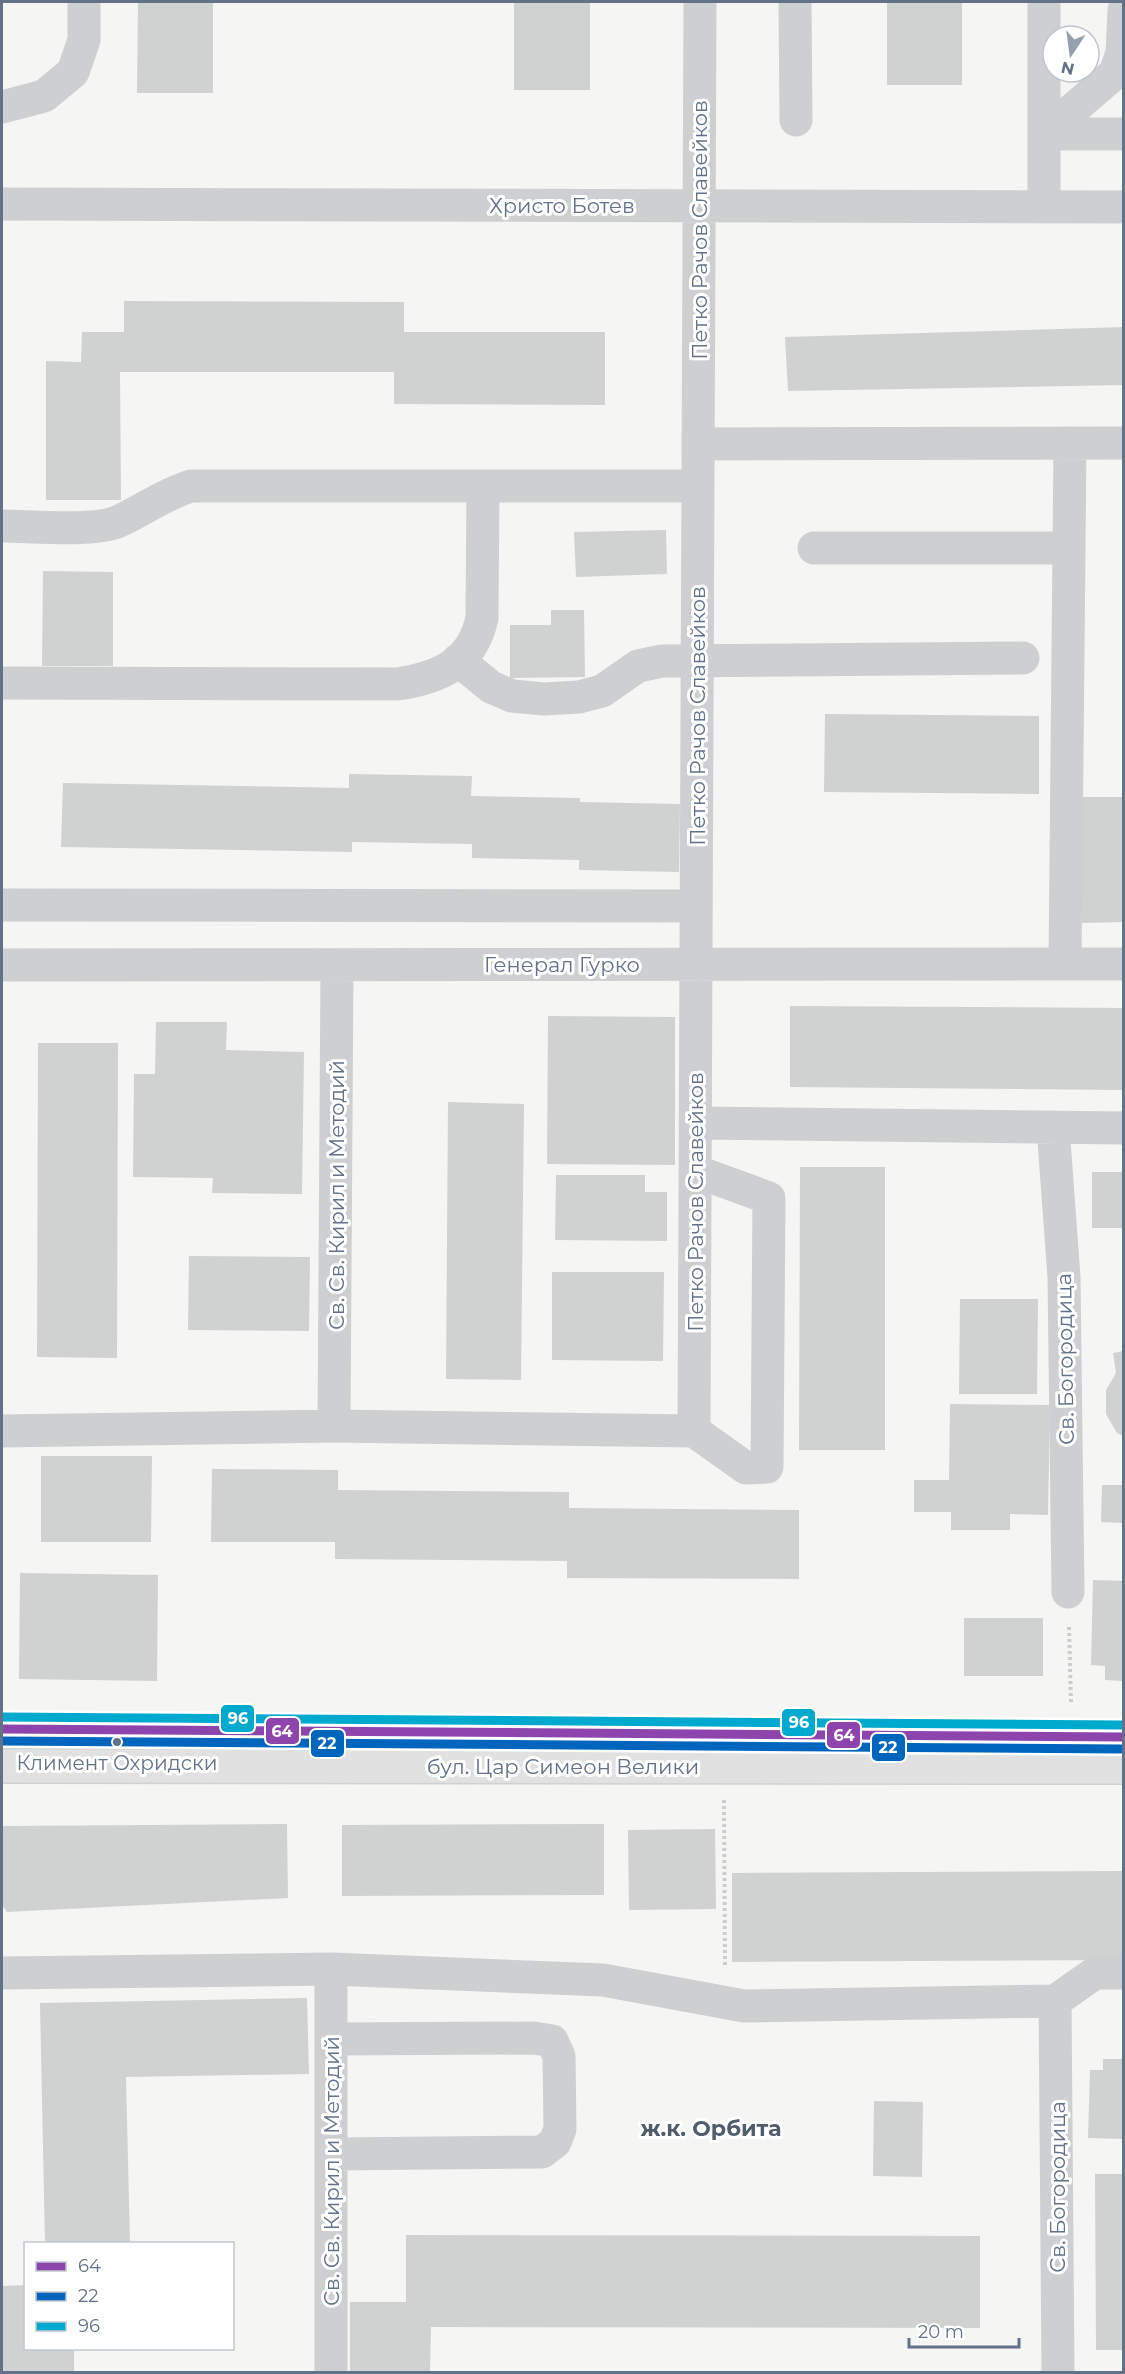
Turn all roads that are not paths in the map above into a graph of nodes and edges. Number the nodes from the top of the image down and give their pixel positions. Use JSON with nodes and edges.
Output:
{"nodes":[{"id":1,"x":84,"y":2,"type":"edge"},
{"id":2,"x":700,"y":2,"type":"edge"},
{"id":3,"x":795,"y":2,"type":"edge"},
{"id":4,"x":1044,"y":2,"type":"edge"},
{"id":5,"x":1124,"y":10,"type":"edge"},
{"id":6,"x":2,"y":107,"type":"edge"},
{"id":7,"x":796,"y":120,"type":"dead end"},
{"id":8,"x":1044,"y":134,"type":"junction"},
{"id":9,"x":1124,"y":134,"type":"edge"},
{"id":10,"x":2,"y":204,"type":"edge"},
{"id":11,"x":700,"y":206,"type":"junction"},
{"id":12,"x":1044,"y":206,"type":"junction"},
{"id":13,"x":1124,"y":207,"type":"edge"},
{"id":14,"x":1070,"y":443,"type":"junction"},
{"id":15,"x":1124,"y":443,"type":"edge"},
{"id":16,"x":698,"y":444,"type":"junction"},
{"id":17,"x":483,"y":486,"type":"junction"},
{"id":18,"x":698,"y":486,"type":"junction"},
{"id":19,"x":2,"y":526,"type":"edge"},
{"id":20,"x":814,"y":548,"type":"dead end"},
{"id":21,"x":1068,"y":548,"type":"junction"},
{"id":22,"x":1023,"y":658,"type":"dead end"},
{"id":23,"x":458,"y":660,"type":"junction"},
{"id":24,"x":698,"y":660,"type":"junction"},
{"id":25,"x":2,"y":683,"type":"edge"},
{"id":26,"x":2,"y":905,"type":"edge"},
{"id":27,"x":696,"y":906,"type":"junction"},
{"id":28,"x":696,"y":964,"type":"junction"},
{"id":29,"x":1065,"y":964,"type":"junction"},
{"id":30,"x":1124,"y":964,"type":"edge"},
{"id":31,"x":2,"y":965,"type":"edge"},
{"id":32,"x":337,"y":965,"type":"junction"},
{"id":33,"x":695,"y":1123,"type":"junction"},
{"id":34,"x":1053,"y":1127,"type":"junction"},
{"id":35,"x":1124,"y":1128,"type":"edge"},
{"id":36,"x":695,"y":1171,"type":"junction"},
{"id":37,"x":334,"y":1426,"type":"junction"},
{"id":38,"x":2,"y":1431,"type":"edge"},
{"id":39,"x":694,"y":1431,"type":"junction"},
{"id":40,"x":1068,"y":1592,"type":"road end"},
{"id":41,"x":2,"y":1729,"type":"edge"},
{"id":42,"x":1124,"y":1737,"type":"edge"},
{"id":43,"x":2,"y":1766,"type":"edge"},
{"id":44,"x":1124,"y":1767,"type":"edge"},
{"id":45,"x":331,"y":1969,"type":"junction"},
{"id":46,"x":2,"y":1973,"type":"edge"},
{"id":47,"x":1124,"y":1973,"type":"edge"},
{"id":48,"x":1055,"y":2001,"type":"junction"},
{"id":49,"x":331,"y":2039,"type":"junction"},
{"id":50,"x":331,"y":2154,"type":"junction"},
{"id":51,"x":331,"y":2373,"type":"edge"},
{"id":52,"x":1058,"y":2373,"type":"edge"}],
"edges":[{"from":1,"to":6,"type":"street"},
{"from":2,"to":11,"type":"street","name":"Петко Рачов Славейков"},
{"from":3,"to":7,"type":"street"},
{"from":4,"to":8,"type":"street"},
{"from":5,"to":8,"type":"street"},
{"from":8,"to":9,"type":"street"},
{"from":8,"to":12,"type":"street"},
{"from":10,"to":11,"type":"street","name":"Христо Ботев"},
{"from":11,"to":12,"type":"street","name":"Христо Ботев"},
{"from":11,"to":16,"type":"street","name":"Петко Рачов Славейков"},
{"from":12,"to":13,"type":"street","name":"Христо Ботев"},
{"from":14,"to":15,"type":"street"},
{"from":14,"to":16,"type":"street"},
{"from":14,"to":21,"type":"street"},
{"from":16,"to":18,"type":"street","name":"Петко Рачов Славейков"},
{"from":17,"to":18,"type":"street"},
{"from":17,"to":19,"type":"street"},
{"from":17,"to":23,"type":"street"},
{"from":18,"to":24,"type":"street","name":"Петко Рачов Славейков"},
{"from":20,"to":21,"type":"street"},
{"from":21,"to":29,"type":"street"},
{"from":22,"to":24,"type":"street"},
{"from":23,"to":24,"type":"street"},
{"from":23,"to":25,"type":"street"},
{"from":24,"to":27,"type":"street","name":"Петко Рачов Славейков"},
{"from":26,"to":27,"type":"street"},
{"from":27,"to":28,"type":"street","name":"Петко Рачов Славейков"},
{"from":28,"to":29,"type":"street","name":"Генерал Гурко"},
{"from":28,"to":32,"type":"street","name":"Генерал Гурко"},
{"from":28,"to":33,"type":"street","name":"Петко Рачов Славейков"},
{"from":29,"to":30,"type":"street","name":"Генерал Гурко"},
{"from":31,"to":32,"type":"street","name":"Генерал Гурко"},
{"from":32,"to":37,"type":"street","name":"Св. Св. Кирил и Методий"},
{"from":33,"to":34,"type":"street"},
{"from":33,"to":36,"type":"street","name":"Петко Рачов Славейков"},
{"from":34,"to":35,"type":"street"},
{"from":34,"to":40,"type":"street","name":"Св. Богородица"},
{"from":36,"to":39,"type":"street","name":"Петко Рачов Славейков"},
{"from":36,"to":39,"type":"street"},
{"from":37,"to":38,"type":"street"},
{"from":37,"to":39,"type":"street"},
{"from":41,"to":42,"type":"main road","name":"бул. Цар Симеон Велики"},
{"from":43,"to":44,"type":"main road","name":"бул. Цар Симеон Велики"},
{"from":45,"to":46,"type":"street"},
{"from":45,"to":48,"type":"street"},
{"from":45,"to":49,"type":"street","name":"Св. Св. Кирил и Методий"},
{"from":47,"to":48,"type":"street"},
{"from":48,"to":52,"type":"street","name":"Св. Богородица"},
{"from":49,"to":50,"type":"street","name":"Св. Св. Кирил и Методий"},
{"from":49,"to":50,"type":"street"},
{"from":50,"to":51,"type":"street","name":"Св. Св. Кирил и Методий"}]}
